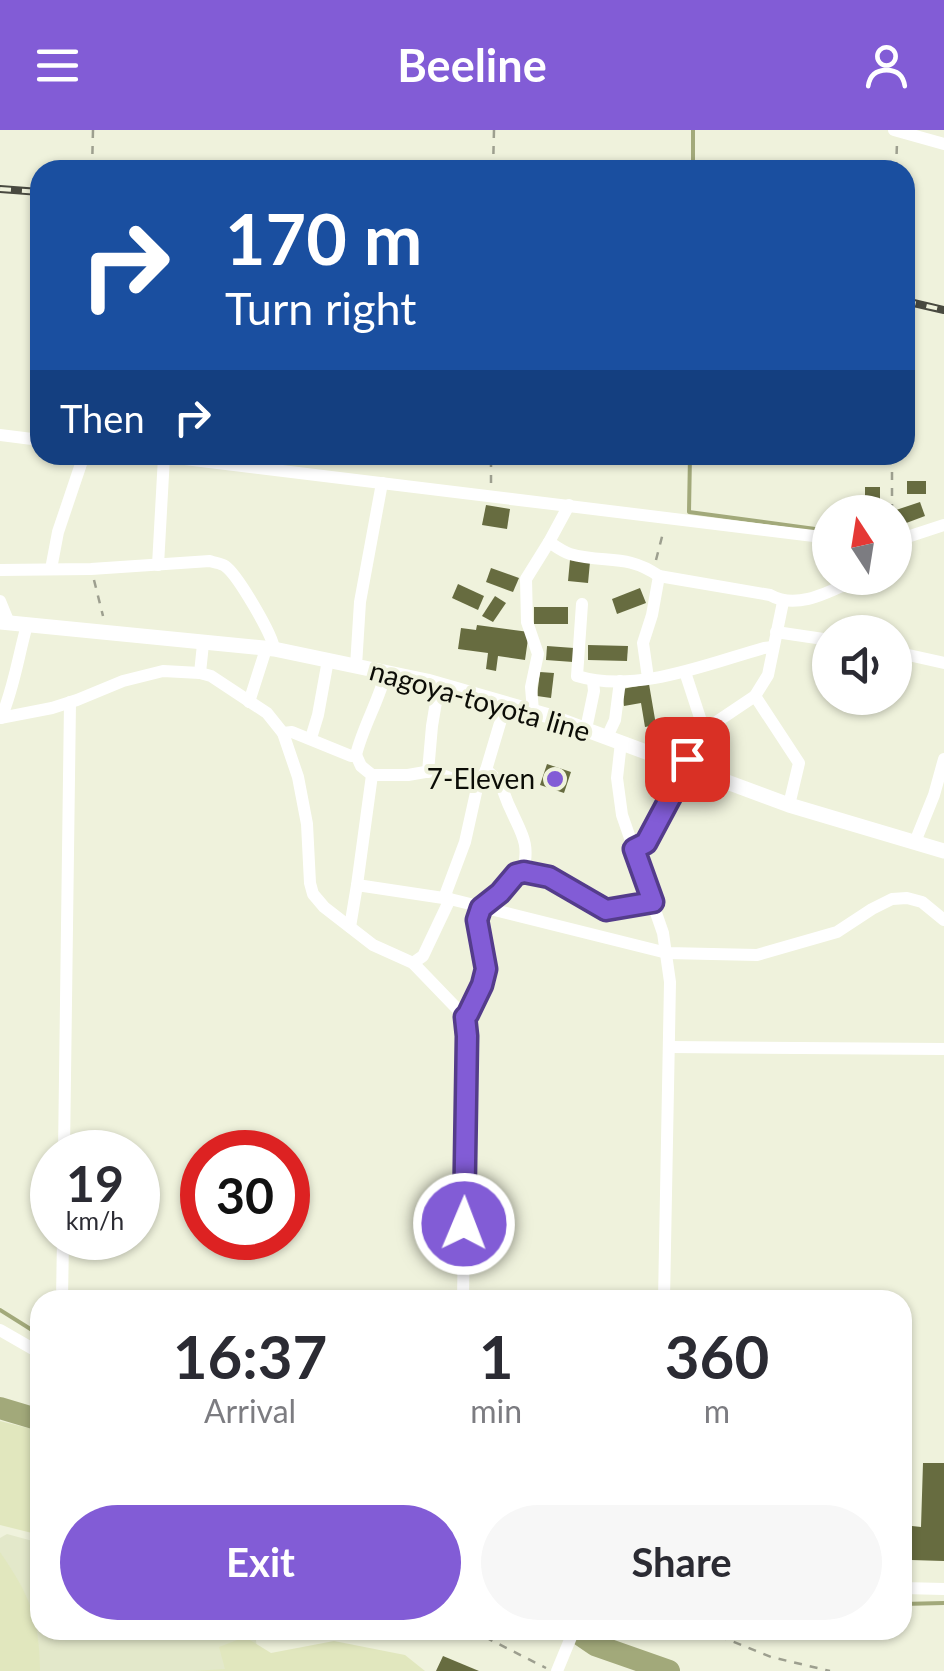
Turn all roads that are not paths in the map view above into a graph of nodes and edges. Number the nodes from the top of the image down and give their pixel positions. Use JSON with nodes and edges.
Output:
{"nodes":[{"id":1,"x":896,"y":131,"type":"edge"},
{"id":2,"x":944,"y":144,"type":"edge"},
{"id":3,"x":0,"y":434,"type":"edge"},
{"id":4,"x":30,"y":438,"type":"edge"},
{"id":5,"x":81,"y":465,"type":"edge"},
{"id":6,"x":158,"y":465,"type":"edge"},
{"id":7,"x":233,"y":465,"type":"edge"},
{"id":8,"x":382,"y":483,"type":"junction"},
{"id":9,"x":569,"y":505,"type":"junction"},
{"id":10,"x":944,"y":525,"type":"edge"},
{"id":11,"x":912,"y":535,"type":"edge"},
{"id":12,"x":812,"y":536,"type":"edge"},
{"id":13,"x":549,"y":542,"type":"junction"},
{"id":14,"x":158,"y":564,"type":"junction"},
{"id":15,"x":51,"y":569,"type":"junction"},
{"id":16,"x":0,"y":570,"type":"edge"},
{"id":17,"x":655,"y":574,"type":"junction"},
{"id":18,"x":821,"y":595,"type":"edge"},
{"id":19,"x":0,"y":601,"type":"edge"},
{"id":20,"x":783,"y":602,"type":"junction"},
{"id":21,"x":582,"y":604,"type":"dead end"},
{"id":22,"x":5,"y":623,"type":"edge"},
{"id":23,"x":27,"y":626,"type":"junction"},
{"id":24,"x":776,"y":632,"type":"junction"},
{"id":25,"x":812,"y":637,"type":"edge"},
{"id":26,"x":203,"y":644,"type":"junction"},
{"id":27,"x":773,"y":647,"type":"junction"},
{"id":28,"x":270,"y":649,"type":"junction"},
{"id":29,"x":912,"y":656,"type":"edge"},
{"id":30,"x":328,"y":660,"type":"junction"},
{"id":31,"x":944,"y":663,"type":"edge"},
{"id":32,"x":356,"y":666,"type":"junction"},
{"id":33,"x":386,"y":672,"type":"junction"},
{"id":34,"x":684,"y":672,"type":"junction"},
{"id":35,"x":200,"y":673,"type":"junction"},
{"id":36,"x":648,"y":678,"type":"junction"},
{"id":37,"x":620,"y":680,"type":"junction"},
{"id":38,"x":593,"y":681,"type":"junction"},
{"id":39,"x":440,"y":684,"type":"junction"},
{"id":40,"x":755,"y":696,"type":"junction"},
{"id":41,"x":70,"y":702,"type":"junction"},
{"id":42,"x":249,"y":702,"type":"junction"},
{"id":43,"x":506,"y":703,"type":"junction"},
{"id":44,"x":533,"y":711,"type":"junction"},
{"id":45,"x":0,"y":718,"type":"edge"},
{"id":46,"x":586,"y":729,"type":"junction"},
{"id":47,"x":704,"y":730,"type":"junction"},
{"id":48,"x":284,"y":733,"type":"junction"},
{"id":49,"x":311,"y":738,"type":"junction"},
{"id":50,"x":614,"y":740,"type":"junction"},
{"id":51,"x":356,"y":755,"type":"junction"},
{"id":52,"x":944,"y":758,"type":"edge"},
{"id":53,"x":686,"y":766,"type":"junction"},
{"id":54,"x":486,"y":770,"type":"junction"},
{"id":55,"x":428,"y":772,"type":"junction"},
{"id":56,"x":372,"y":775,"type":"junction"},
{"id":57,"x":477,"y":788,"type":"junction"},
{"id":58,"x":789,"y":804,"type":"junction"},
{"id":59,"x":915,"y":842,"type":"junction"},
{"id":60,"x":634,"y":849,"type":"junction"},
{"id":61,"x":944,"y":851,"type":"edge"},
{"id":62,"x":524,"y":872,"type":"junction"},
{"id":63,"x":356,"y":885,"type":"junction"},
{"id":64,"x":447,"y":898,"type":"junction"},
{"id":65,"x":653,"y":902,"type":"junction"},
{"id":66,"x":481,"y":908,"type":"junction"},
{"id":67,"x":944,"y":920,"type":"edge"},
{"id":68,"x":350,"y":928,"type":"junction"},
{"id":69,"x":667,"y":953,"type":"junction"},
{"id":70,"x":412,"y":962,"type":"junction"},
{"id":71,"x":465,"y":1017,"type":"junction"},
{"id":72,"x":669,"y":1047,"type":"junction"},
{"id":73,"x":944,"y":1049,"type":"edge"},
{"id":74,"x":64,"y":1130,"type":"edge"},
{"id":75,"x":63,"y":1260,"type":"edge"},
{"id":76,"x":62,"y":1290,"type":"edge"},
{"id":77,"x":463,"y":1290,"type":"edge"},
{"id":78,"x":664,"y":1290,"type":"edge"},
{"id":79,"x":0,"y":1330,"type":"edge"},
{"id":80,"x":30,"y":1346,"type":"edge"},
{"id":81,"x":912,"y":1588,"type":"edge"},
{"id":82,"x":944,"y":1589,"type":"edge"},
{"id":83,"x":569,"y":1640,"type":"edge"},
{"id":84,"x":556,"y":1669,"type":"edge"}],
"edges":[{"from":1,"to":2,"type":"street"},
{"from":3,"to":4,"type":"street"},
{"from":5,"to":15,"type":"street"},
{"from":6,"to":14,"type":"street"},
{"from":7,"to":8,"type":"street"},
{"from":8,"to":9,"type":"street"},
{"from":8,"to":32,"type":"street"},
{"from":9,"to":12,"type":"street"},
{"from":9,"to":13,"type":"street"},
{"from":10,"to":11,"type":"street"},
{"from":13,"to":17,"type":"street"},
{"from":13,"to":44,"type":"street"},
{"from":14,"to":15,"type":"street"},
{"from":14,"to":28,"type":"street"},
{"from":15,"to":16,"type":"street"},
{"from":17,"to":20,"type":"street"},
{"from":17,"to":36,"type":"street"},
{"from":18,"to":20,"type":"street"},
{"from":19,"to":22,"type":"street"},
{"from":20,"to":24,"type":"street"},
{"from":21,"to":38,"type":"street"},
{"from":22,"to":23,"type":"main road","name":"nagoya-toyota line"},
{"from":23,"to":26,"type":"main road","name":"nagoya-toyota line"},
{"from":23,"to":45,"type":"street"},
{"from":24,"to":25,"type":"street"},
{"from":24,"to":27,"type":"street"},
{"from":26,"to":28,"type":"main road","name":"nagoya-toyota line"},
{"from":26,"to":35,"type":"street"},
{"from":27,"to":34,"type":"street"},
{"from":27,"to":40,"type":"street"},
{"from":28,"to":30,"type":"main road","name":"nagoya-toyota line"},
{"from":28,"to":42,"type":"street"},
{"from":29,"to":31,"type":"street"},
{"from":30,"to":32,"type":"main road","name":"nagoya-toyota line"},
{"from":30,"to":49,"type":"street"},
{"from":32,"to":33,"type":"main road","name":"nagoya-toyota line"},
{"from":33,"to":39,"type":"main road","name":"nagoya-toyota line"},
{"from":33,"to":51,"type":"street"},
{"from":34,"to":36,"type":"street"},
{"from":34,"to":47,"type":"street"},
{"from":35,"to":41,"type":"street"},
{"from":35,"to":42,"type":"street"},
{"from":36,"to":37,"type":"street"},
{"from":37,"to":38,"type":"street"},
{"from":37,"to":50,"type":"street"},
{"from":38,"to":46,"type":"street"},
{"from":39,"to":43,"type":"main road","name":"nagoya-toyota line"},
{"from":39,"to":55,"type":"street"},
{"from":40,"to":47,"type":"street"},
{"from":40,"to":58,"type":"street"},
{"from":41,"to":45,"type":"street"},
{"from":41,"to":74,"type":"street"},
{"from":42,"to":48,"type":"street"},
{"from":43,"to":44,"type":"main road","name":"nagoya-toyota line"},
{"from":43,"to":54,"type":"street"},
{"from":44,"to":46,"type":"main road","name":"nagoya-toyota line"},
{"from":46,"to":50,"type":"main road","name":"nagoya-toyota line"},
{"from":47,"to":53,"type":"street"},
{"from":48,"to":49,"type":"street"},
{"from":48,"to":68,"type":"street"},
{"from":49,"to":51,"type":"street"},
{"from":50,"to":53,"type":"main road","name":"nagoya-toyota line"},
{"from":50,"to":60,"type":"street"},
{"from":51,"to":56,"type":"street"},
{"from":52,"to":59,"type":"street"},
{"from":53,"to":58,"type":"main road","name":"nagoya-toyota line"},
{"from":53,"to":60,"type":"street"},
{"from":54,"to":57,"type":"street"},
{"from":54,"to":62,"type":"street"},
{"from":55,"to":56,"type":"street"},
{"from":55,"to":57,"type":"street"},
{"from":56,"to":63,"type":"street"},
{"from":57,"to":64,"type":"street"},
{"from":58,"to":59,"type":"main road","name":"nagoya-toyota line"},
{"from":59,"to":61,"type":"main road","name":"nagoya-toyota line"},
{"from":60,"to":65,"type":"street"},
{"from":62,"to":65,"type":"street"},
{"from":62,"to":66,"type":"street"},
{"from":63,"to":64,"type":"street"},
{"from":63,"to":68,"type":"street"},
{"from":64,"to":66,"type":"street"},
{"from":64,"to":70,"type":"street"},
{"from":65,"to":69,"type":"street"},
{"from":66,"to":69,"type":"street"},
{"from":66,"to":71,"type":"street"},
{"from":67,"to":69,"type":"street"},
{"from":68,"to":70,"type":"street"},
{"from":69,"to":72,"type":"street"},
{"from":70,"to":71,"type":"street"},
{"from":71,"to":77,"type":"street"},
{"from":72,"to":73,"type":"street"},
{"from":72,"to":78,"type":"street"},
{"from":75,"to":76,"type":"street"},
{"from":79,"to":80,"type":"street"},
{"from":81,"to":82,"type":"street"},
{"from":83,"to":84,"type":"street"}]}
